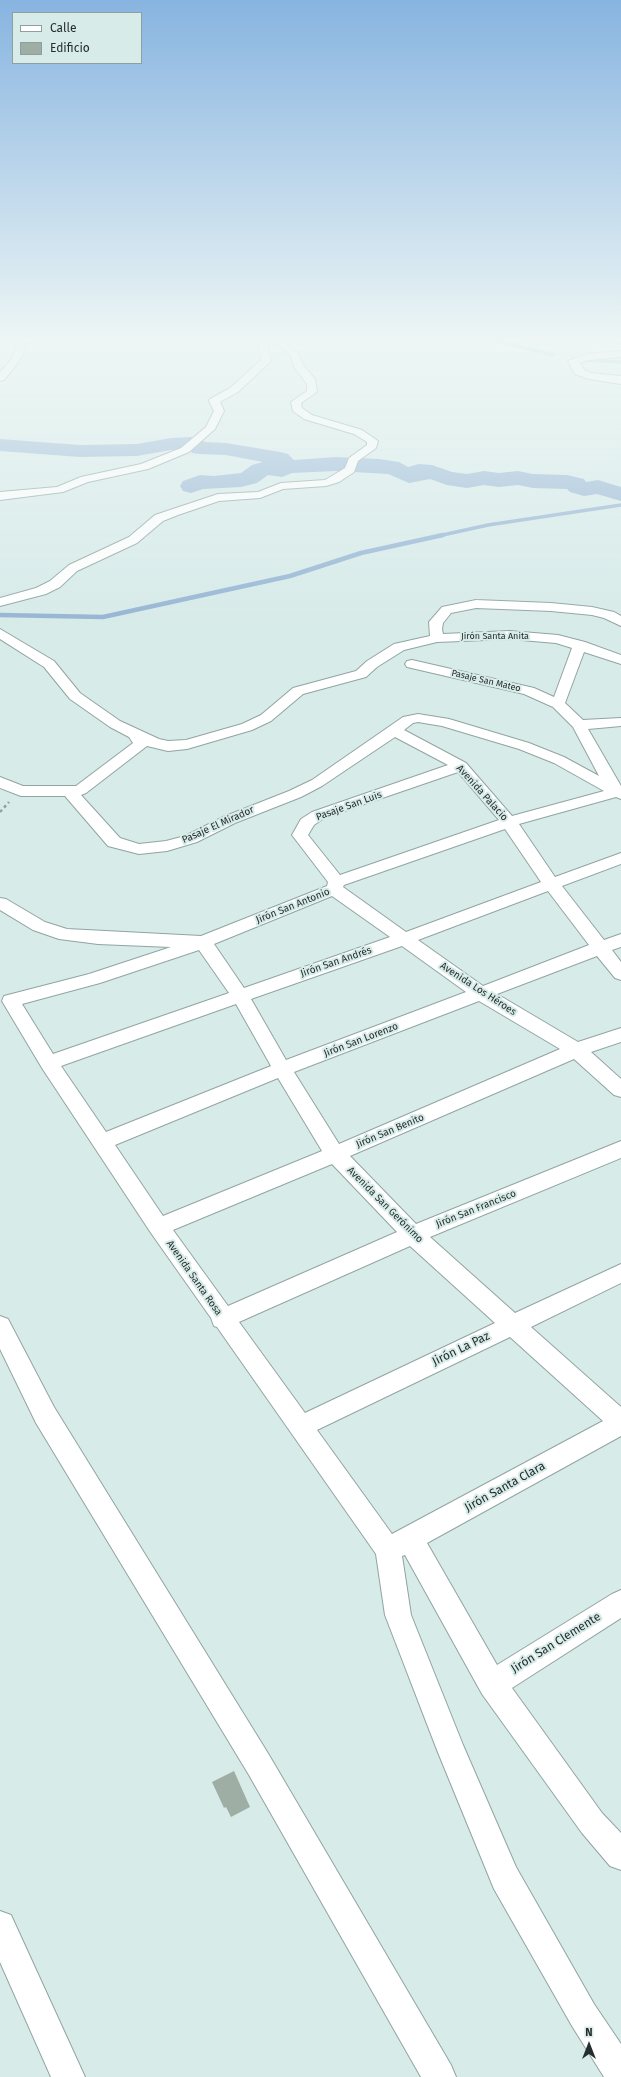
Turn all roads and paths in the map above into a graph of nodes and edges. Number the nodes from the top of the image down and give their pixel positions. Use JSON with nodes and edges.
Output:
{"nodes":[{"id":1,"x":205,"y":433,"type":"edge"},
{"id":2,"x":360,"y":433,"type":"edge"},
{"id":3,"x":0,"y":496,"type":"edge"},
{"id":4,"x":0,"y":602,"type":"edge"},
{"id":5,"x":621,"y":622,"type":"edge"},
{"id":6,"x":0,"y":633,"type":"edge"},
{"id":7,"x":437,"y":638,"type":"junction"},
{"id":8,"x":580,"y":645,"type":"junction"},
{"id":9,"x":621,"y":660,"type":"edge"},
{"id":10,"x":412,"y":664,"type":"dead end"},
{"id":11,"x":558,"y":704,"type":"junction"},
{"id":12,"x":621,"y":722,"type":"edge"},
{"id":13,"x":578,"y":725,"type":"junction"},
{"id":14,"x":394,"y":731,"type":"junction"},
{"id":15,"x":135,"y":734,"type":"junction"},
{"id":16,"x":461,"y":766,"type":"junction"},
{"id":17,"x":0,"y":782,"type":"edge"},
{"id":18,"x":68,"y":792,"type":"junction"},
{"id":19,"x":620,"y":795,"type":"edge"},
{"id":20,"x":509,"y":822,"type":"junction"},
{"id":21,"x":621,"y":858,"type":"edge"},
{"id":22,"x":551,"y":884,"type":"junction"},
{"id":23,"x":336,"y":886,"type":"junction"},
{"id":24,"x":0,"y":902,"type":"edge"},
{"id":25,"x":403,"y":939,"type":"junction"},
{"id":26,"x":621,"y":940,"type":"edge"},
{"id":27,"x":203,"y":942,"type":"junction"},
{"id":28,"x":600,"y":948,"type":"junction"},
{"id":29,"x":621,"y":974,"type":"edge"},
{"id":30,"x":482,"y":994,"type":"junction"},
{"id":31,"x":240,"y":996,"type":"junction"},
{"id":32,"x":6,"y":998,"type":"edge"},
{"id":33,"x":621,"y":1035,"type":"edge"},
{"id":34,"x":576,"y":1050,"type":"junction"},
{"id":35,"x":49,"y":1063,"type":"junction"},
{"id":36,"x":282,"y":1069,"type":"junction"},
{"id":37,"x":621,"y":1090,"type":"edge"},
{"id":38,"x":102,"y":1142,"type":"junction"},
{"id":39,"x":621,"y":1149,"type":"edge"},
{"id":40,"x":335,"y":1154,"type":"junction"},
{"id":41,"x":159,"y":1227,"type":"junction"},
{"id":42,"x":413,"y":1235,"type":"junction"},
{"id":43,"x":621,"y":1273,"type":"edge"},
{"id":44,"x":222,"y":1319,"type":"junction"},
{"id":45,"x":512,"y":1324,"type":"junction"},
{"id":46,"x":0,"y":1326,"type":"edge"},
{"id":47,"x":621,"y":1423,"type":"edge"},
{"id":48,"x":301,"y":1426,"type":"junction"},
{"id":49,"x":399,"y":1544,"type":"junction"},
{"id":50,"x":621,"y":1603,"type":"edge"},
{"id":51,"x":492,"y":1684,"type":"junction"},
{"id":52,"x":621,"y":1853,"type":"edge"},
{"id":53,"x":0,"y":1926,"type":"edge"},
{"id":54,"x":621,"y":2074,"type":"edge"},
{"id":55,"x":68,"y":2077,"type":"edge"},
{"id":56,"x":439,"y":2077,"type":"edge"}],
"edges":[{"from":1,"to":3,"type":"street"},
{"from":2,"to":4,"type":"street"},
{"from":5,"to":7,"type":"street"},
{"from":6,"to":15,"type":"street","name":"Jirón Santa Anita"},
{"from":7,"to":8,"type":"street","name":"Jirón Santa Anita"},
{"from":7,"to":15,"type":"street","name":"Jirón Santa Anita"},
{"from":8,"to":9,"type":"street","name":"Jirón Santa Anita"},
{"from":8,"to":11,"type":"street"},
{"from":10,"to":11,"type":"street","name":"Pasaje San Mateo"},
{"from":11,"to":13,"type":"street"},
{"from":12,"to":13,"type":"street"},
{"from":13,"to":19,"type":"street"},
{"from":14,"to":16,"type":"street","name":"Avenida Palacio"},
{"from":14,"to":18,"type":"street","name":"Pasaje El Mirador"},
{"from":14,"to":19,"type":"street"},
{"from":15,"to":18,"type":"street"},
{"from":16,"to":20,"type":"street","name":"Avenida Palacio"},
{"from":16,"to":23,"type":"street","name":"Pasaje San Luis"},
{"from":17,"to":18,"type":"street"},
{"from":19,"to":20,"type":"street","name":"Jirón San Antonio"},
{"from":20,"to":22,"type":"street","name":"Avenida Palacio"},
{"from":20,"to":23,"type":"street","name":"Jirón San Antonio"},
{"from":21,"to":22,"type":"street","name":"Jirón San Andrés"},
{"from":22,"to":25,"type":"street","name":"Jirón San Andrés"},
{"from":22,"to":28,"type":"street","name":"Avenida Palacio"},
{"from":23,"to":25,"type":"street","name":"Avenida Los Héroes"},
{"from":23,"to":27,"type":"street","name":"Jirón San Antonio"},
{"from":24,"to":27,"type":"street"},
{"from":25,"to":30,"type":"street","name":"Avenida Los Héroes"},
{"from":25,"to":31,"type":"street","name":"Jirón San Andrés"},
{"from":26,"to":28,"type":"street","name":"Jirón San Lorenzo"},
{"from":27,"to":31,"type":"street","name":"Avenida San Gerónimo"},
{"from":27,"to":32,"type":"street","name":"Jirón San Antonio"},
{"from":28,"to":29,"type":"street","name":"Avenida Palacio"},
{"from":28,"to":30,"type":"street","name":"Jirón San Lorenzo"},
{"from":30,"to":34,"type":"street","name":"Avenida Los Héroes"},
{"from":30,"to":36,"type":"street","name":"Jirón San Lorenzo"},
{"from":31,"to":35,"type":"street","name":"Jirón San Andrés"},
{"from":31,"to":36,"type":"street","name":"Avenida San Gerónimo"},
{"from":32,"to":35,"type":"street","name":"Avenida Santa Rosa"},
{"from":33,"to":34,"type":"street","name":"Jirón San Benito"},
{"from":34,"to":37,"type":"street","name":"Avenida Los Héroes"},
{"from":34,"to":40,"type":"street","name":"Jirón San Benito"},
{"from":35,"to":38,"type":"street","name":"Avenida Santa Rosa"},
{"from":36,"to":38,"type":"street","name":"Jirón San Lorenzo"},
{"from":36,"to":40,"type":"street","name":"Avenida San Gerónimo"},
{"from":38,"to":41,"type":"street","name":"Avenida Santa Rosa"},
{"from":39,"to":42,"type":"street","name":"Jirón San Francisco"},
{"from":40,"to":41,"type":"street","name":"Jirón San Benito"},
{"from":40,"to":42,"type":"street","name":"Avenida San Gerónimo"},
{"from":41,"to":44,"type":"street","name":"Avenida Santa Rosa"},
{"from":42,"to":44,"type":"street","name":"Jirón San Francisco"},
{"from":42,"to":45,"type":"street","name":"Avenida San Gerónimo"},
{"from":43,"to":45,"type":"street","name":"Jirón La Paz"},
{"from":44,"to":48,"type":"street","name":"Avenida Santa Rosa"},
{"from":45,"to":47,"type":"street","name":"Avenida San Gerónimo"},
{"from":45,"to":48,"type":"street","name":"Jirón La Paz"},
{"from":46,"to":56,"type":"street"},
{"from":47,"to":49,"type":"street","name":"Jirón Santa Clara"},
{"from":48,"to":49,"type":"street","name":"Avenida Santa Rosa"},
{"from":49,"to":51,"type":"street","name":"Avenida Santa Rosa"},
{"from":49,"to":54,"type":"street"},
{"from":50,"to":51,"type":"street","name":"Jirón San Clemente"},
{"from":51,"to":52,"type":"street","name":"Avenida Santa Rosa"},
{"from":53,"to":55,"type":"street"}]}
